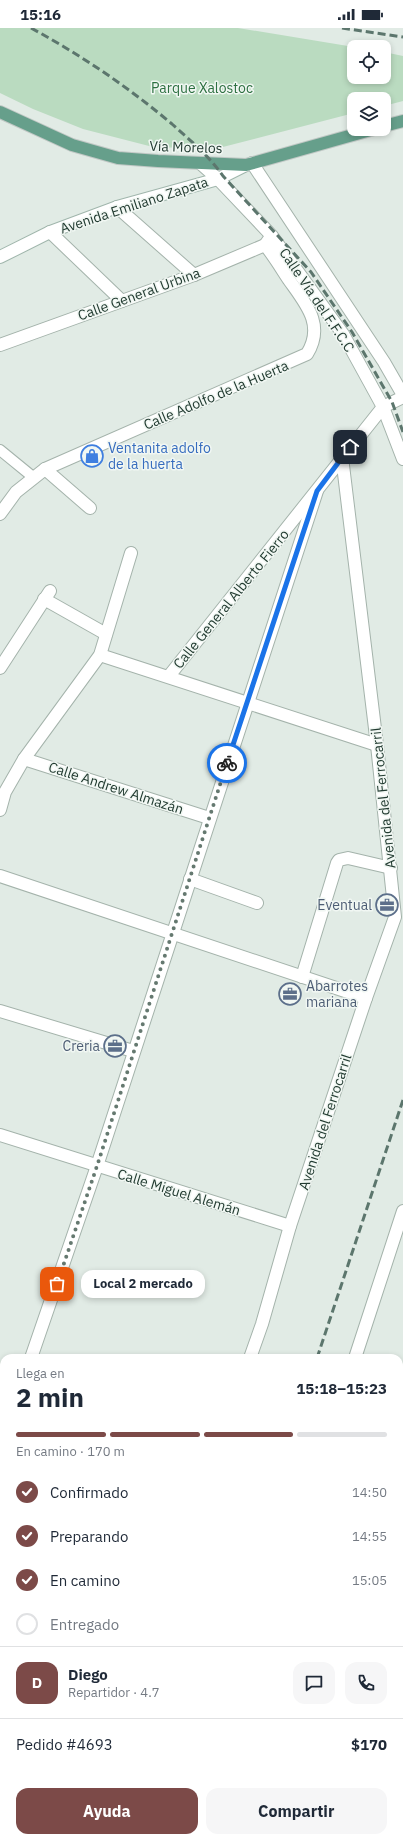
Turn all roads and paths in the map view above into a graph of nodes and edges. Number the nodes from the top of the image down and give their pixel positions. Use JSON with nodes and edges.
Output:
{"nodes":[{"id":1,"x":0,"y":112,"type":"edge"},
{"id":2,"x":403,"y":121,"type":"edge"},
{"id":3,"x":391,"y":124,"type":"edge"},
{"id":4,"x":349,"y":136,"type":"edge"},
{"id":5,"x":200,"y":163,"type":"junction"},
{"id":6,"x":249,"y":164,"type":"junction"},
{"id":7,"x":218,"y":179,"type":"junction"},
{"id":8,"x":117,"y":207,"type":"junction"},
{"id":9,"x":50,"y":232,"type":"junction"},
{"id":10,"x":269,"y":240,"type":"junction"},
{"id":11,"x":0,"y":256,"type":"edge"},
{"id":12,"x":194,"y":275,"type":"junction"},
{"id":13,"x":122,"y":301,"type":"junction"},
{"id":14,"x":0,"y":345,"type":"edge"},
{"id":15,"x":403,"y":396,"type":"edge"},
{"id":16,"x":383,"y":407,"type":"junction"},
{"id":17,"x":0,"y":450,"type":"edge"},
{"id":18,"x":342,"y":457,"type":"junction"},
{"id":19,"x":403,"y":459,"type":"edge"},
{"id":20,"x":45,"y":469,"type":"junction"},
{"id":21,"x":33,"y":477,"type":"junction"},
{"id":22,"x":317,"y":491,"type":"junction"},
{"id":23,"x":90,"y":508,"type":"dead end"},
{"id":24,"x":0,"y":514,"type":"edge"},
{"id":25,"x":131,"y":553,"type":"dead end"},
{"id":26,"x":106,"y":634,"type":"junction"},
{"id":27,"x":100,"y":655,"type":"junction"},
{"id":28,"x":0,"y":668,"type":"edge"},
{"id":29,"x":168,"y":676,"type":"junction"},
{"id":30,"x":247,"y":704,"type":"junction"},
{"id":31,"x":377,"y":745,"type":"junction"},
{"id":32,"x":24,"y":759,"type":"junction"},
{"id":33,"x":0,"y":810,"type":"edge"},
{"id":34,"x":209,"y":818,"type":"junction"},
{"id":35,"x":391,"y":868,"type":"junction"},
{"id":36,"x":0,"y":876,"type":"edge"},
{"id":37,"x":190,"y":879,"type":"junction"},
{"id":38,"x":257,"y":903,"type":"dead end"},
{"id":39,"x":399,"y":916,"type":"edge"},
{"id":40,"x":172,"y":935,"type":"junction"},
{"id":41,"x":302,"y":978,"type":"junction"},
{"id":42,"x":366,"y":998,"type":"junction"},
{"id":43,"x":0,"y":1011,"type":"edge"},
{"id":44,"x":133,"y":1051,"type":"junction"},
{"id":45,"x":0,"y":1135,"type":"edge"},
{"id":46,"x":97,"y":1166,"type":"junction"},
{"id":47,"x":403,"y":1213,"type":"edge"},
{"id":48,"x":290,"y":1226,"type":"junction"},
{"id":49,"x":32,"y":1354,"type":"edge"},
{"id":50,"x":251,"y":1354,"type":"edge"},
{"id":51,"x":356,"y":1354,"type":"edge"}],
"edges":[{"from":1,"to":5,"type":"main road","name":"Vía Morelos"},
{"from":2,"to":3,"type":"main road"},
{"from":4,"to":6,"type":"main road","name":"Vía Morelos"},
{"from":5,"to":6,"type":"main road","name":"Vía Morelos"},
{"from":5,"to":7,"type":"street","name":"Calle Vía del F.F.C.C"},
{"from":6,"to":7,"type":"street","name":"Avenida Emiliano Zapata"},
{"from":6,"to":15,"type":"street","name":"Calle Vía del F.F.C.C"},
{"from":7,"to":8,"type":"street","name":"Avenida Emiliano Zapata"},
{"from":7,"to":10,"type":"street","name":"Calle Vía del F.F.C.C"},
{"from":8,"to":9,"type":"street","name":"Avenida Emiliano Zapata"},
{"from":8,"to":12,"type":"street"},
{"from":9,"to":11,"type":"street","name":"Avenida Emiliano Zapata"},
{"from":9,"to":13,"type":"street"},
{"from":10,"to":12,"type":"street","name":"Calle General Urbina"},
{"from":10,"to":16,"type":"street","name":"Calle Vía del F.F.C.C"},
{"from":10,"to":20,"type":"street","name":"Calle Adolfo de la Huerta"},
{"from":12,"to":13,"type":"street","name":"Calle General Urbina"},
{"from":13,"to":14,"type":"street","name":"Calle General Urbina"},
{"from":15,"to":16,"type":"street","name":"Calle General Alberto Fierro"},
{"from":16,"to":18,"type":"street","name":"Calle General Alberto Fierro"},
{"from":16,"to":19,"type":"street","name":"Calle Vía del F.F.C.C"},
{"from":17,"to":21,"type":"street"},
{"from":18,"to":22,"type":"street","name":"Calle General Alberto Fierro"},
{"from":18,"to":31,"type":"street","name":"Avenida del Ferrocarril"},
{"from":20,"to":21,"type":"street","name":"Calle Adolfo de la Huerta"},
{"from":20,"to":23,"type":"street"},
{"from":21,"to":24,"type":"street","name":"Calle Adolfo de la Huerta"},
{"from":22,"to":29,"type":"street","name":"Calle General Alberto Fierro"},
{"from":22,"to":30,"type":"street"},
{"from":25,"to":26,"type":"street"},
{"from":26,"to":27,"type":"street"},
{"from":26,"to":28,"type":"street"},
{"from":27,"to":29,"type":"street"},
{"from":27,"to":32,"type":"street"},
{"from":29,"to":30,"type":"street"},
{"from":30,"to":31,"type":"street"},
{"from":30,"to":34,"type":"street"},
{"from":31,"to":35,"type":"street","name":"Avenida del Ferrocarril"},
{"from":32,"to":33,"type":"street"},
{"from":32,"to":34,"type":"street","name":"Calle Andrew Almazán"},
{"from":34,"to":37,"type":"street"},
{"from":35,"to":39,"type":"street","name":"Avenida del Ferrocarril"},
{"from":35,"to":41,"type":"street"},
{"from":36,"to":40,"type":"street"},
{"from":37,"to":38,"type":"street"},
{"from":37,"to":40,"type":"street"},
{"from":39,"to":42,"type":"street","name":"Avenida del Ferrocarril"},
{"from":40,"to":41,"type":"street"},
{"from":40,"to":44,"type":"street"},
{"from":41,"to":42,"type":"street"},
{"from":42,"to":48,"type":"street","name":"Avenida del Ferrocarril"},
{"from":43,"to":44,"type":"street"},
{"from":44,"to":46,"type":"street"},
{"from":45,"to":46,"type":"street","name":"Calle Miguel Alemán"},
{"from":46,"to":48,"type":"street","name":"Calle Miguel Alemán"},
{"from":46,"to":49,"type":"street"},
{"from":47,"to":51,"type":"street"},
{"from":48,"to":50,"type":"street","name":"Avenida del Ferrocarril"}]}
